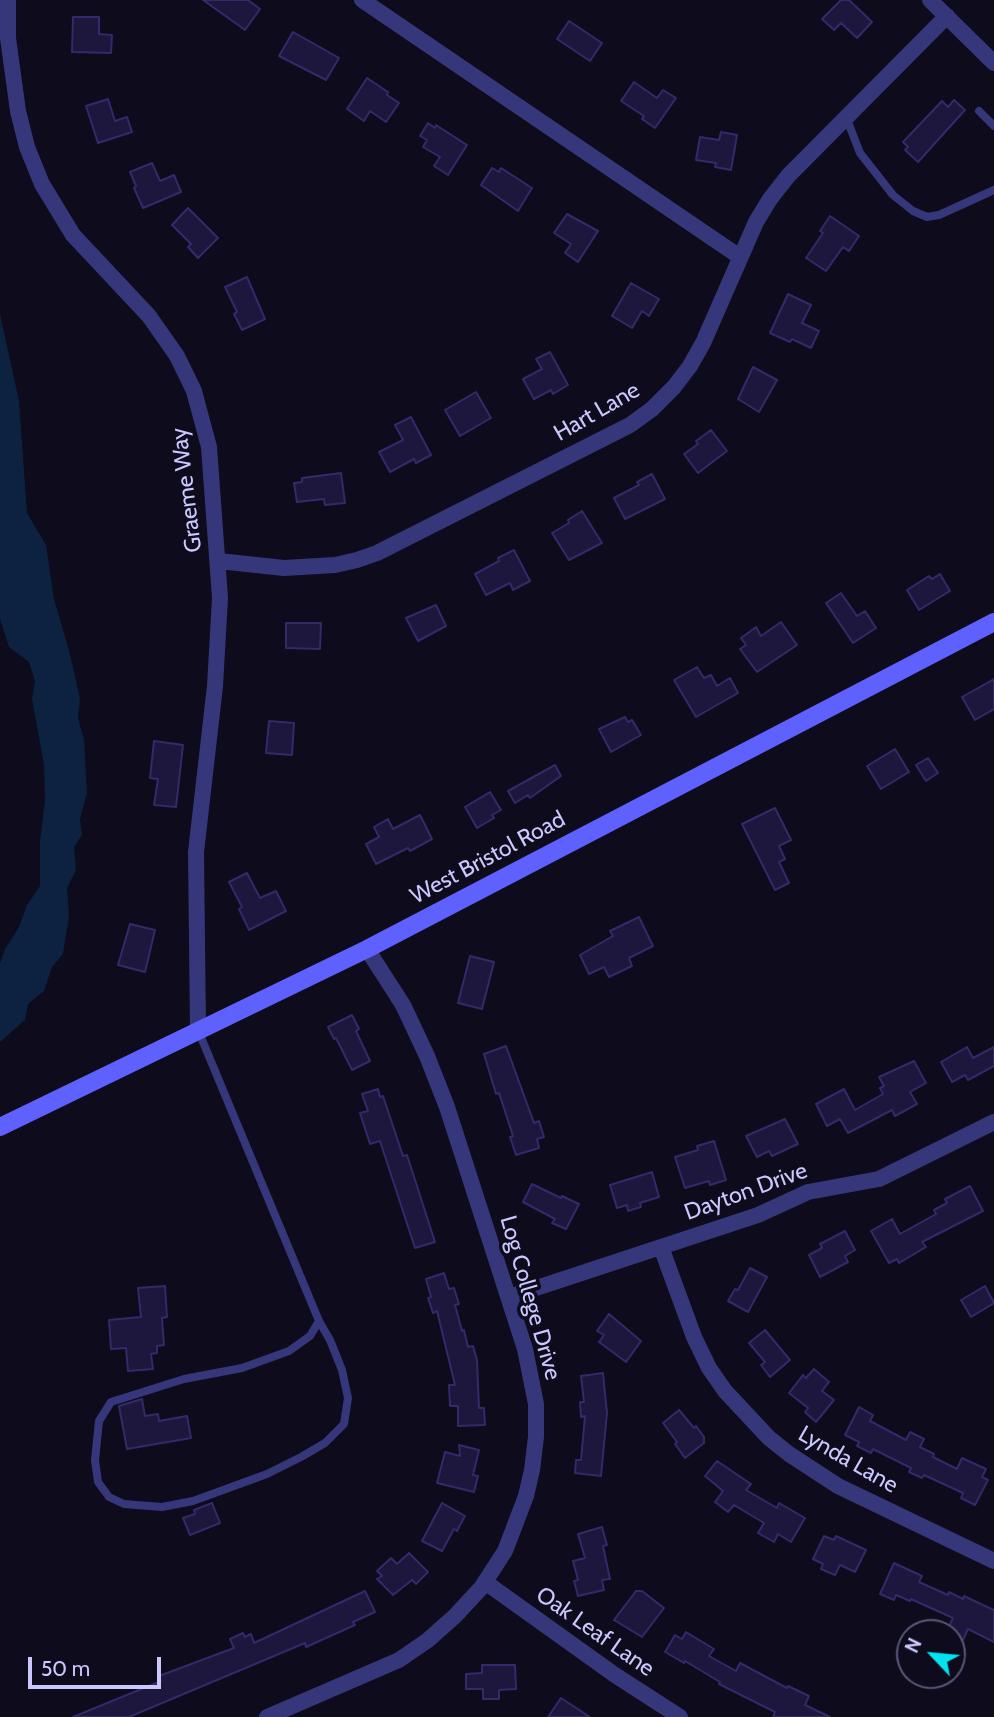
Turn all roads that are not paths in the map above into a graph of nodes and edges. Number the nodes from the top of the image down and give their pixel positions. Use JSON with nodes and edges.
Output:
{"nodes":[{"id":1,"x":8,"y":0,"type":"edge"},
{"id":2,"x":362,"y":0,"type":"edge"},
{"id":3,"x":930,"y":0,"type":"edge"},
{"id":4,"x":947,"y":16,"type":"junction"},
{"id":5,"x":994,"y":63,"type":"edge"},
{"id":6,"x":979,"y":111,"type":"dead end"},
{"id":7,"x":846,"y":117,"type":"junction"},
{"id":8,"x":994,"y":126,"type":"edge"},
{"id":9,"x":994,"y":190,"type":"edge"},
{"id":10,"x":740,"y":257,"type":"junction"},
{"id":11,"x":219,"y":561,"type":"junction"},
{"id":12,"x":994,"y":622,"type":"edge"},
{"id":13,"x":367,"y":949,"type":"junction"},
{"id":14,"x":198,"y":1030,"type":"junction"},
{"id":15,"x":994,"y":1122,"type":"edge"},
{"id":16,"x":0,"y":1127,"type":"edge"},
{"id":17,"x":661,"y":1247,"type":"junction"},
{"id":18,"x":509,"y":1297,"type":"junction"},
{"id":19,"x":319,"y":1321,"type":"junction"},
{"id":20,"x":994,"y":1561,"type":"edge"},
{"id":21,"x":485,"y":1582,"type":"junction"},
{"id":22,"x":267,"y":1717,"type":"edge"},
{"id":23,"x":680,"y":1717,"type":"edge"}],
"edges":[{"from":1,"to":11,"type":"street","name":"Graeme Way"},
{"from":2,"to":10,"type":"street"},
{"from":3,"to":4,"type":"street"},
{"from":4,"to":5,"type":"street"},
{"from":4,"to":7,"type":"street","name":"Hart Lane"},
{"from":6,"to":8,"type":"lane"},
{"from":7,"to":9,"type":"lane"},
{"from":7,"to":10,"type":"street","name":"Hart Lane"},
{"from":10,"to":11,"type":"street","name":"Hart Lane"},
{"from":11,"to":14,"type":"street","name":"Graeme Way"},
{"from":12,"to":13,"type":"main road","name":"West Bristol Road"},
{"from":13,"to":14,"type":"main road","name":"West Bristol Road"},
{"from":13,"to":18,"type":"street","name":"Log College Drive"},
{"from":14,"to":16,"type":"main road","name":"West Bristol Road"},
{"from":14,"to":19,"type":"lane"},
{"from":15,"to":17,"type":"street","name":"Dayton Drive"},
{"from":17,"to":18,"type":"street","name":"Dayton Drive"},
{"from":17,"to":20,"type":"street","name":"Lynda Lane"},
{"from":18,"to":21,"type":"street","name":"Log College Drive"},
{"from":19,"to":19,"type":"lane"},
{"from":21,"to":22,"type":"street","name":"Log College Drive"},
{"from":21,"to":23,"type":"street","name":"Oak Leaf Lane"}]}
